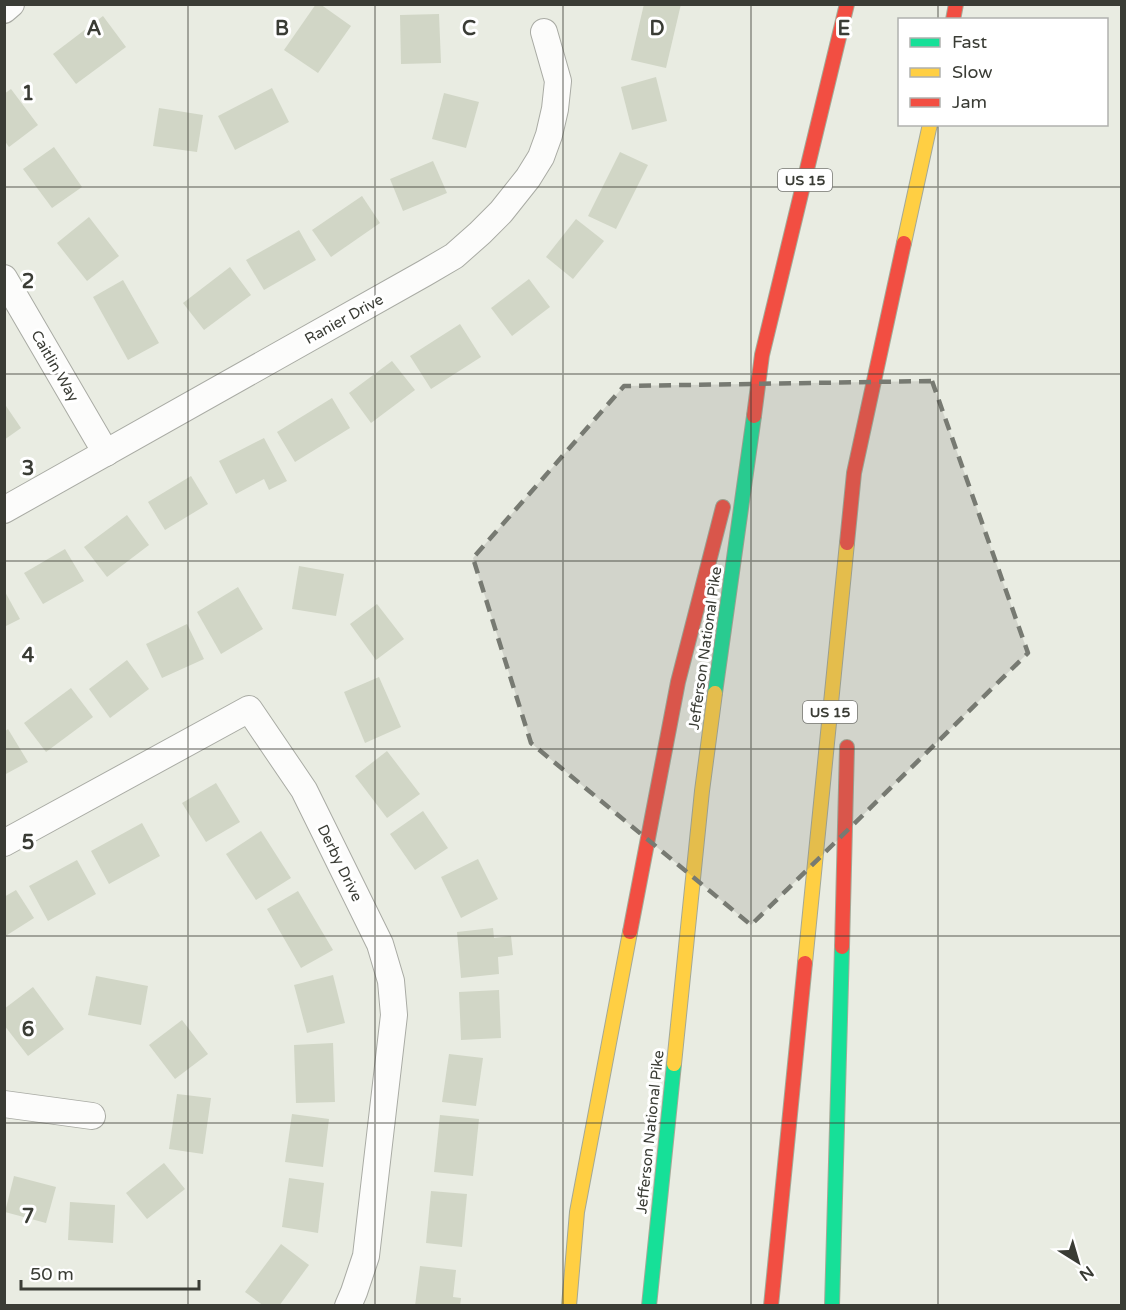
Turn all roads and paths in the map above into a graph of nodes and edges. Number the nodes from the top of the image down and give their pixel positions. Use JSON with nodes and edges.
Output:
{"nodes":[{"id":1,"x":11,"y":4,"type":"edge"},
{"id":2,"x":847,"y":4,"type":"edge"},
{"id":3,"x":4,"y":10,"type":"edge"},
{"id":4,"x":544,"y":32,"type":"dead end"},
{"id":5,"x":930,"y":126,"type":"edge"},
{"id":6,"x":4,"y":278,"type":"edge"},
{"id":7,"x":762,"y":355,"type":"junction"},
{"id":8,"x":106,"y":453,"type":"junction"},
{"id":9,"x":733,"y":467,"type":"dead end"},
{"id":10,"x":854,"y":473,"type":"junction"},
{"id":11,"x":727,"y":490,"type":"dead end"},
{"id":12,"x":4,"y":510,"type":"edge"},
{"id":13,"x":849,"y":651,"type":"dead end"},
{"id":14,"x":847,"y":734,"type":"dead end"},
{"id":15,"x":4,"y":843,"type":"edge"},
{"id":16,"x":4,"y":1104,"type":"edge"},
{"id":17,"x":92,"y":1116,"type":"dead end"},
{"id":18,"x":348,"y":1305,"type":"edge"},
{"id":19,"x":569,"y":1305,"type":"edge"},
{"id":20,"x":649,"y":1305,"type":"edge"},
{"id":21,"x":771,"y":1305,"type":"edge"},
{"id":22,"x":832,"y":1305,"type":"edge"}],
"edges":[{"from":1,"to":3,"type":"street"},
{"from":2,"to":7,"type":"highway","name":"Jefferson National Pike","number":"US 15"},
{"from":4,"to":8,"type":"street","name":"Ranier Drive"},
{"from":5,"to":10,"type":"highway","number":"US 15"},
{"from":6,"to":8,"type":"street","name":"Caitlin Way"},
{"from":7,"to":9,"type":"highway"},
{"from":7,"to":20,"type":"highway","name":"Jefferson National Pike","number":"US 15"},
{"from":8,"to":12,"type":"street","name":"Ranier Drive"},
{"from":10,"to":13,"type":"highway"},
{"from":10,"to":21,"type":"highway","number":"US 15"},
{"from":11,"to":19,"type":"highway"},
{"from":14,"to":22,"type":"highway"},
{"from":15,"to":18,"type":"street","name":"Derby Drive"},
{"from":16,"to":17,"type":"street"}]}
